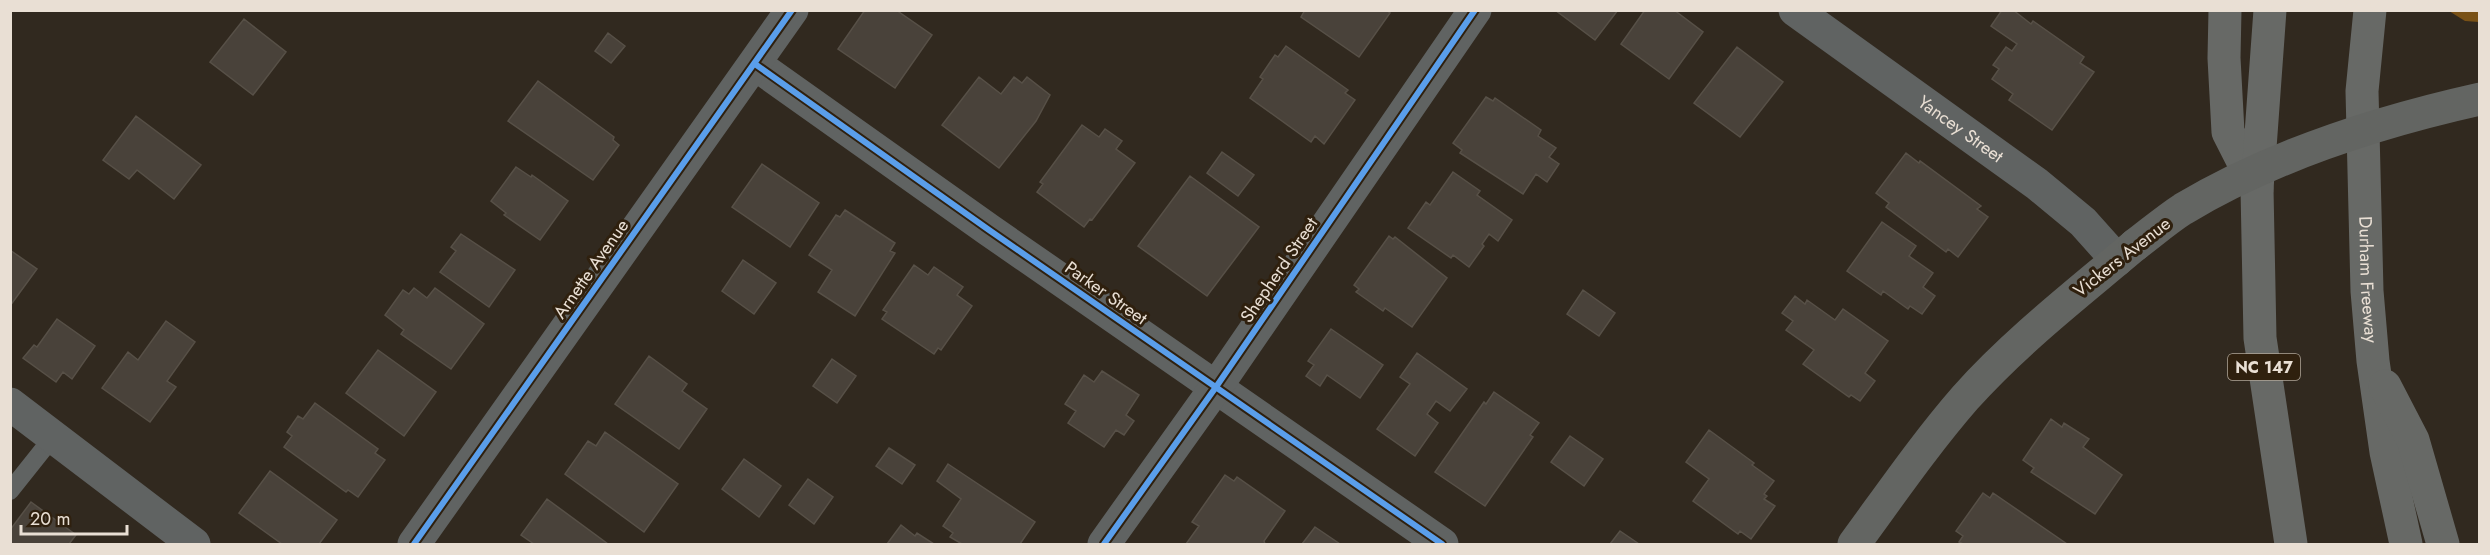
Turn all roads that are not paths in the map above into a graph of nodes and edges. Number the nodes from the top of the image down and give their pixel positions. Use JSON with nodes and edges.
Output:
{"nodes":[{"id":1,"x":792,"y":10,"type":"edge"},
{"id":2,"x":1475,"y":10,"type":"edge"},
{"id":3,"x":1795,"y":10,"type":"edge"},
{"id":4,"x":2225,"y":10,"type":"edge"},
{"id":5,"x":2270,"y":10,"type":"edge"},
{"id":6,"x":2370,"y":10,"type":"edge"},
{"id":7,"x":755,"y":64,"type":"junction"},
{"id":8,"x":2480,"y":99,"type":"edge"},
{"id":9,"x":2257,"y":189,"type":"junction"},
{"id":10,"x":2126,"y":252,"type":"junction"},
{"id":11,"x":2373,"y":361,"type":"junction"},
{"id":12,"x":1216,"y":387,"type":"junction"},
{"id":13,"x":10,"y":404,"type":"edge"},
{"id":14,"x":53,"y":437,"type":"junction"},
{"id":15,"x":10,"y":491,"type":"edge"},
{"id":16,"x":194,"y":544,"type":"edge"},
{"id":17,"x":414,"y":544,"type":"edge"},
{"id":18,"x":1104,"y":544,"type":"edge"},
{"id":19,"x":1442,"y":544,"type":"edge"},
{"id":20,"x":1854,"y":544,"type":"edge"},
{"id":21,"x":2291,"y":544,"type":"edge"},
{"id":22,"x":2406,"y":544,"type":"edge"},
{"id":23,"x":2443,"y":544,"type":"edge"}],
"edges":[{"from":1,"to":7,"type":"street","name":"Arnette Avenue"},
{"from":2,"to":12,"type":"street","name":"Shepherd Street"},
{"from":3,"to":10,"type":"street","name":"Yancey Street"},
{"from":4,"to":9,"type":"highway"},
{"from":5,"to":9,"type":"highway","number":"NC 147"},
{"from":6,"to":11,"type":"highway","name":"Durham Freeway"},
{"from":7,"to":12,"type":"street","name":"Parker Street"},
{"from":7,"to":17,"type":"street","name":"Arnette Avenue"},
{"from":8,"to":10,"type":"main road","name":"Vickers Avenue","bridge":true},
{"from":9,"to":21,"type":"highway","number":"NC 147"},
{"from":10,"to":20,"type":"main road","name":"Vickers Avenue"},
{"from":11,"to":22,"type":"highway","name":"Durham Freeway"},
{"from":11,"to":23,"type":"highway"},
{"from":12,"to":18,"type":"street","name":"Shepherd Street"},
{"from":12,"to":19,"type":"street","name":"Parker Street"},
{"from":13,"to":14,"type":"street"},
{"from":14,"to":15,"type":"lane"},
{"from":14,"to":16,"type":"street"}]}
